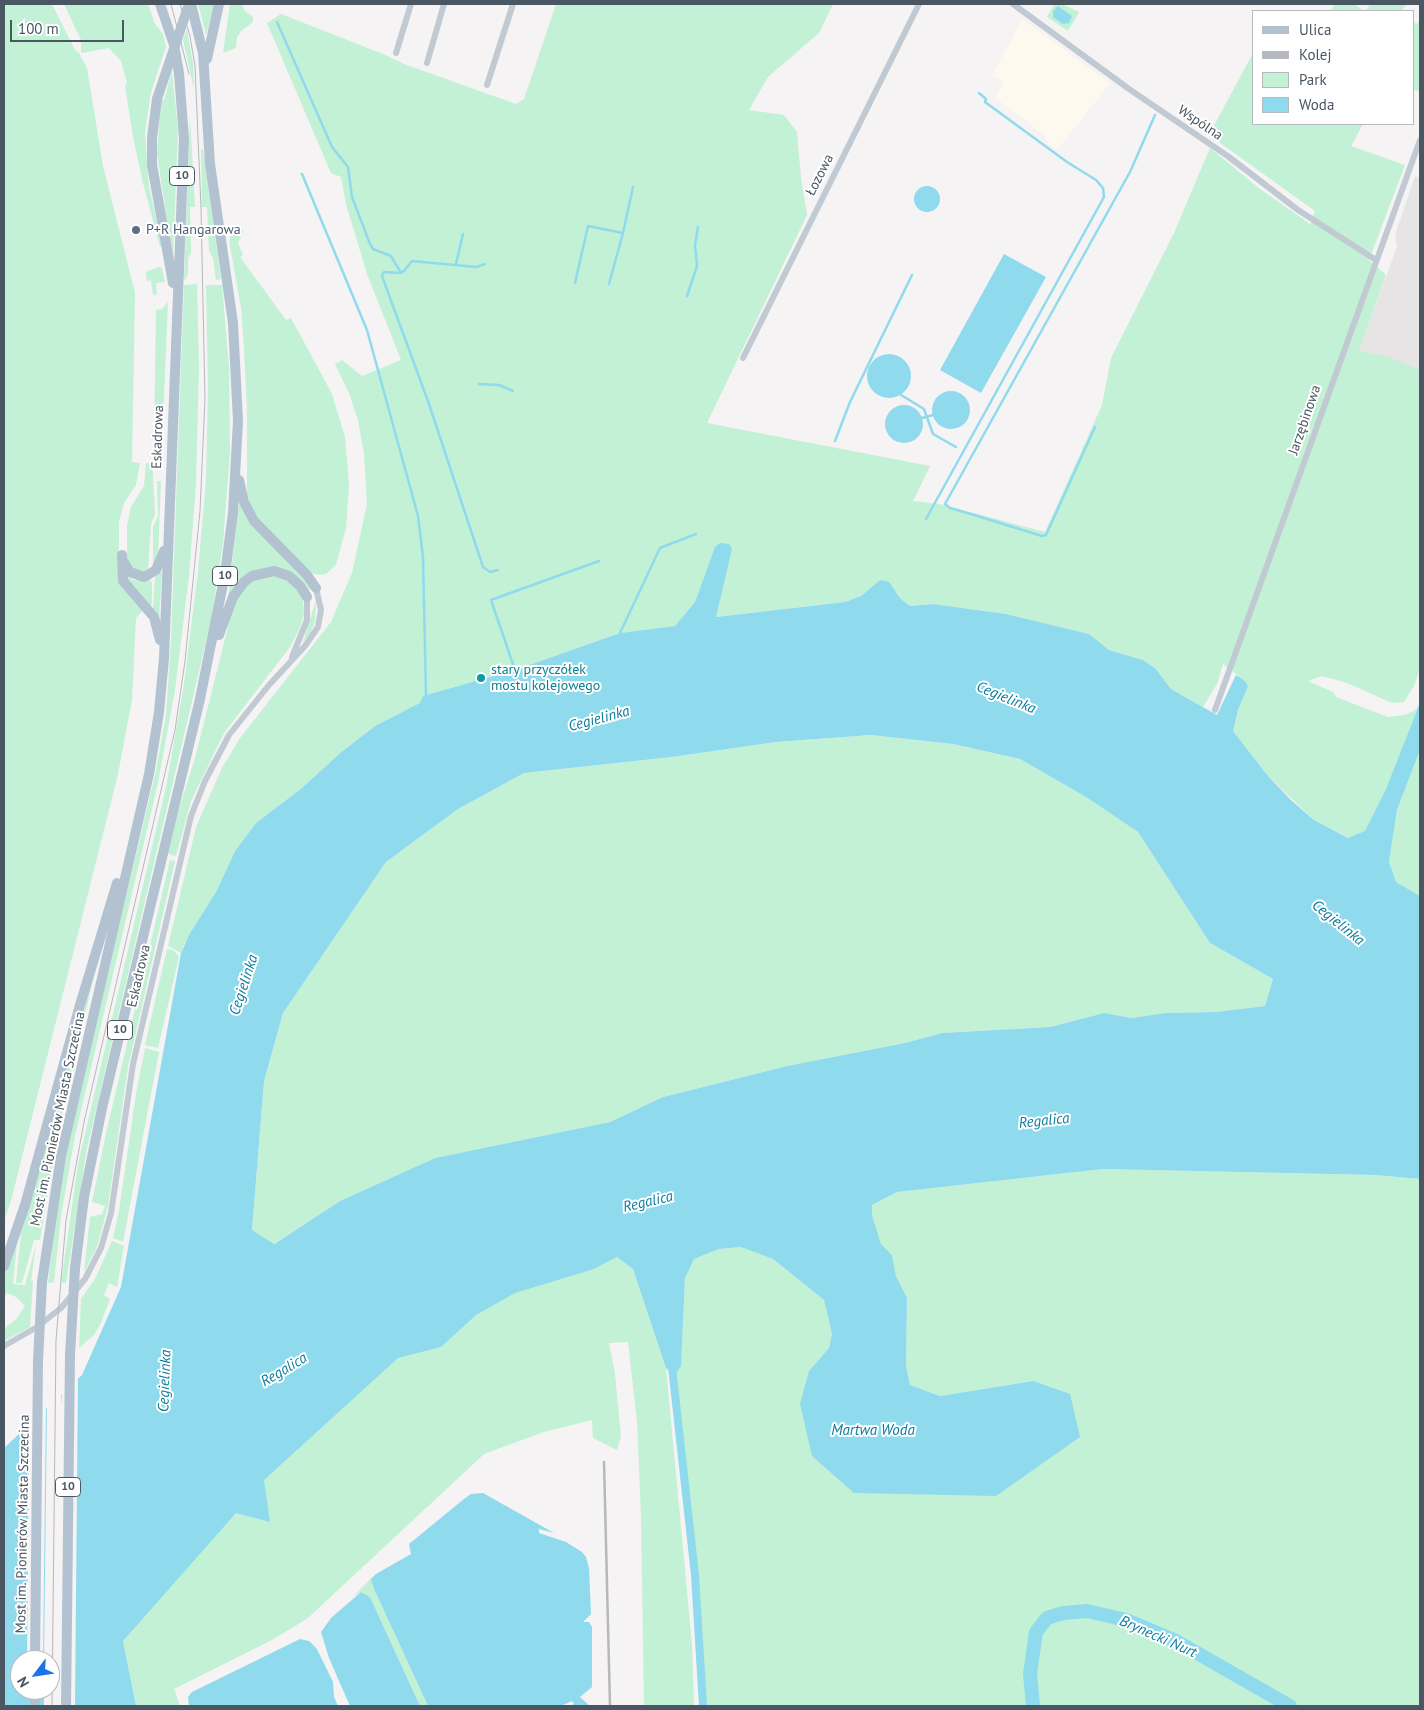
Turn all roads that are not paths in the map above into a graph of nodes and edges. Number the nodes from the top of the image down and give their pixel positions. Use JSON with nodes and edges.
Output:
{"nodes":[{"id":1,"x":160,"y":4,"type":"edge"},
{"id":2,"x":190,"y":4,"type":"edge"},
{"id":3,"x":219,"y":4,"type":"edge"},
{"id":4,"x":411,"y":4,"type":"edge"},
{"id":5,"x":444,"y":4,"type":"edge"},
{"id":6,"x":513,"y":4,"type":"edge"},
{"id":7,"x":919,"y":4,"type":"edge"},
{"id":8,"x":1013,"y":4,"type":"edge"},
{"id":9,"x":396,"y":53,"type":"dead end"},
{"id":10,"x":427,"y":62,"type":"dead end"},
{"id":11,"x":487,"y":85,"type":"dead end"},
{"id":12,"x":206,"y":110,"type":"junction"},
{"id":13,"x":1420,"y":140,"type":"edge"},
{"id":14,"x":1376,"y":260,"type":"junction"},
{"id":15,"x":176,"y":308,"type":"junction"},
{"id":16,"x":742,"y":358,"type":"dead end"},
{"id":17,"x":237,"y":452,"type":"junction"},
{"id":18,"x":168,"y":538,"type":"junction"},
{"id":19,"x":316,"y":588,"type":"joint"},
{"id":20,"x":307,"y":597,"type":"joint"},
{"id":21,"x":164,"y":658,"type":"junction"},
{"id":22,"x":291,"y":658,"type":"junction"},
{"id":23,"x":200,"y":699,"type":"junction"},
{"id":24,"x":1215,"y":710,"type":"dead end"},
{"id":25,"x":136,"y":828,"type":"junction"},
{"id":26,"x":4,"y":1266,"type":"edge"},
{"id":27,"x":4,"y":1346,"type":"edge"},
{"id":28,"x":36,"y":1650,"type":"edge"},
{"id":29,"x":66,"y":1706,"type":"edge"}],
"edges":[{"from":1,"to":15,"type":"main road","name":"Eskadrowa","number":"10"},
{"from":2,"to":12,"type":"main road","number":"10"},
{"from":2,"to":15,"type":"main road","bridge":true},
{"from":3,"to":12,"type":"main road"},
{"from":4,"to":9,"type":"street"},
{"from":5,"to":10,"type":"street"},
{"from":6,"to":11,"type":"street"},
{"from":7,"to":16,"type":"street","name":"Łozowa"},
{"from":8,"to":14,"type":"street","name":"Wspólna"},
{"from":12,"to":17,"type":"main road","number":"10"},
{"from":13,"to":14,"type":"street","name":"Jarzębinowa"},
{"from":14,"to":24,"type":"street","name":"Jarzębinowa"},
{"from":15,"to":18,"type":"main road","name":"Eskadrowa","number":"10"},
{"from":17,"to":19,"type":"main road"},
{"from":17,"to":23,"type":"main road","number":"10"},
{"from":18,"to":21,"type":"main road","name":"Eskadrowa","number":"10"},
{"from":18,"to":21,"type":"main road"},
{"from":19,"to":22,"type":"street","name":"Eskadrowa"},
{"from":20,"to":22,"type":"street","name":"Eskadrowa"},
{"from":20,"to":23,"type":"main road"},
{"from":21,"to":25,"type":"main road","name":"Eskadrowa","number":"10"},
{"from":22,"to":27,"type":"street","name":"Eskadrowa"},
{"from":23,"to":29,"type":"main road","number":"10","bridge":true},
{"from":25,"to":26,"type":"main road"},
{"from":25,"to":28,"type":"main road","name":"Most im. Pionierów Miasta Szczecina","number":"10","bridge":true}]}
